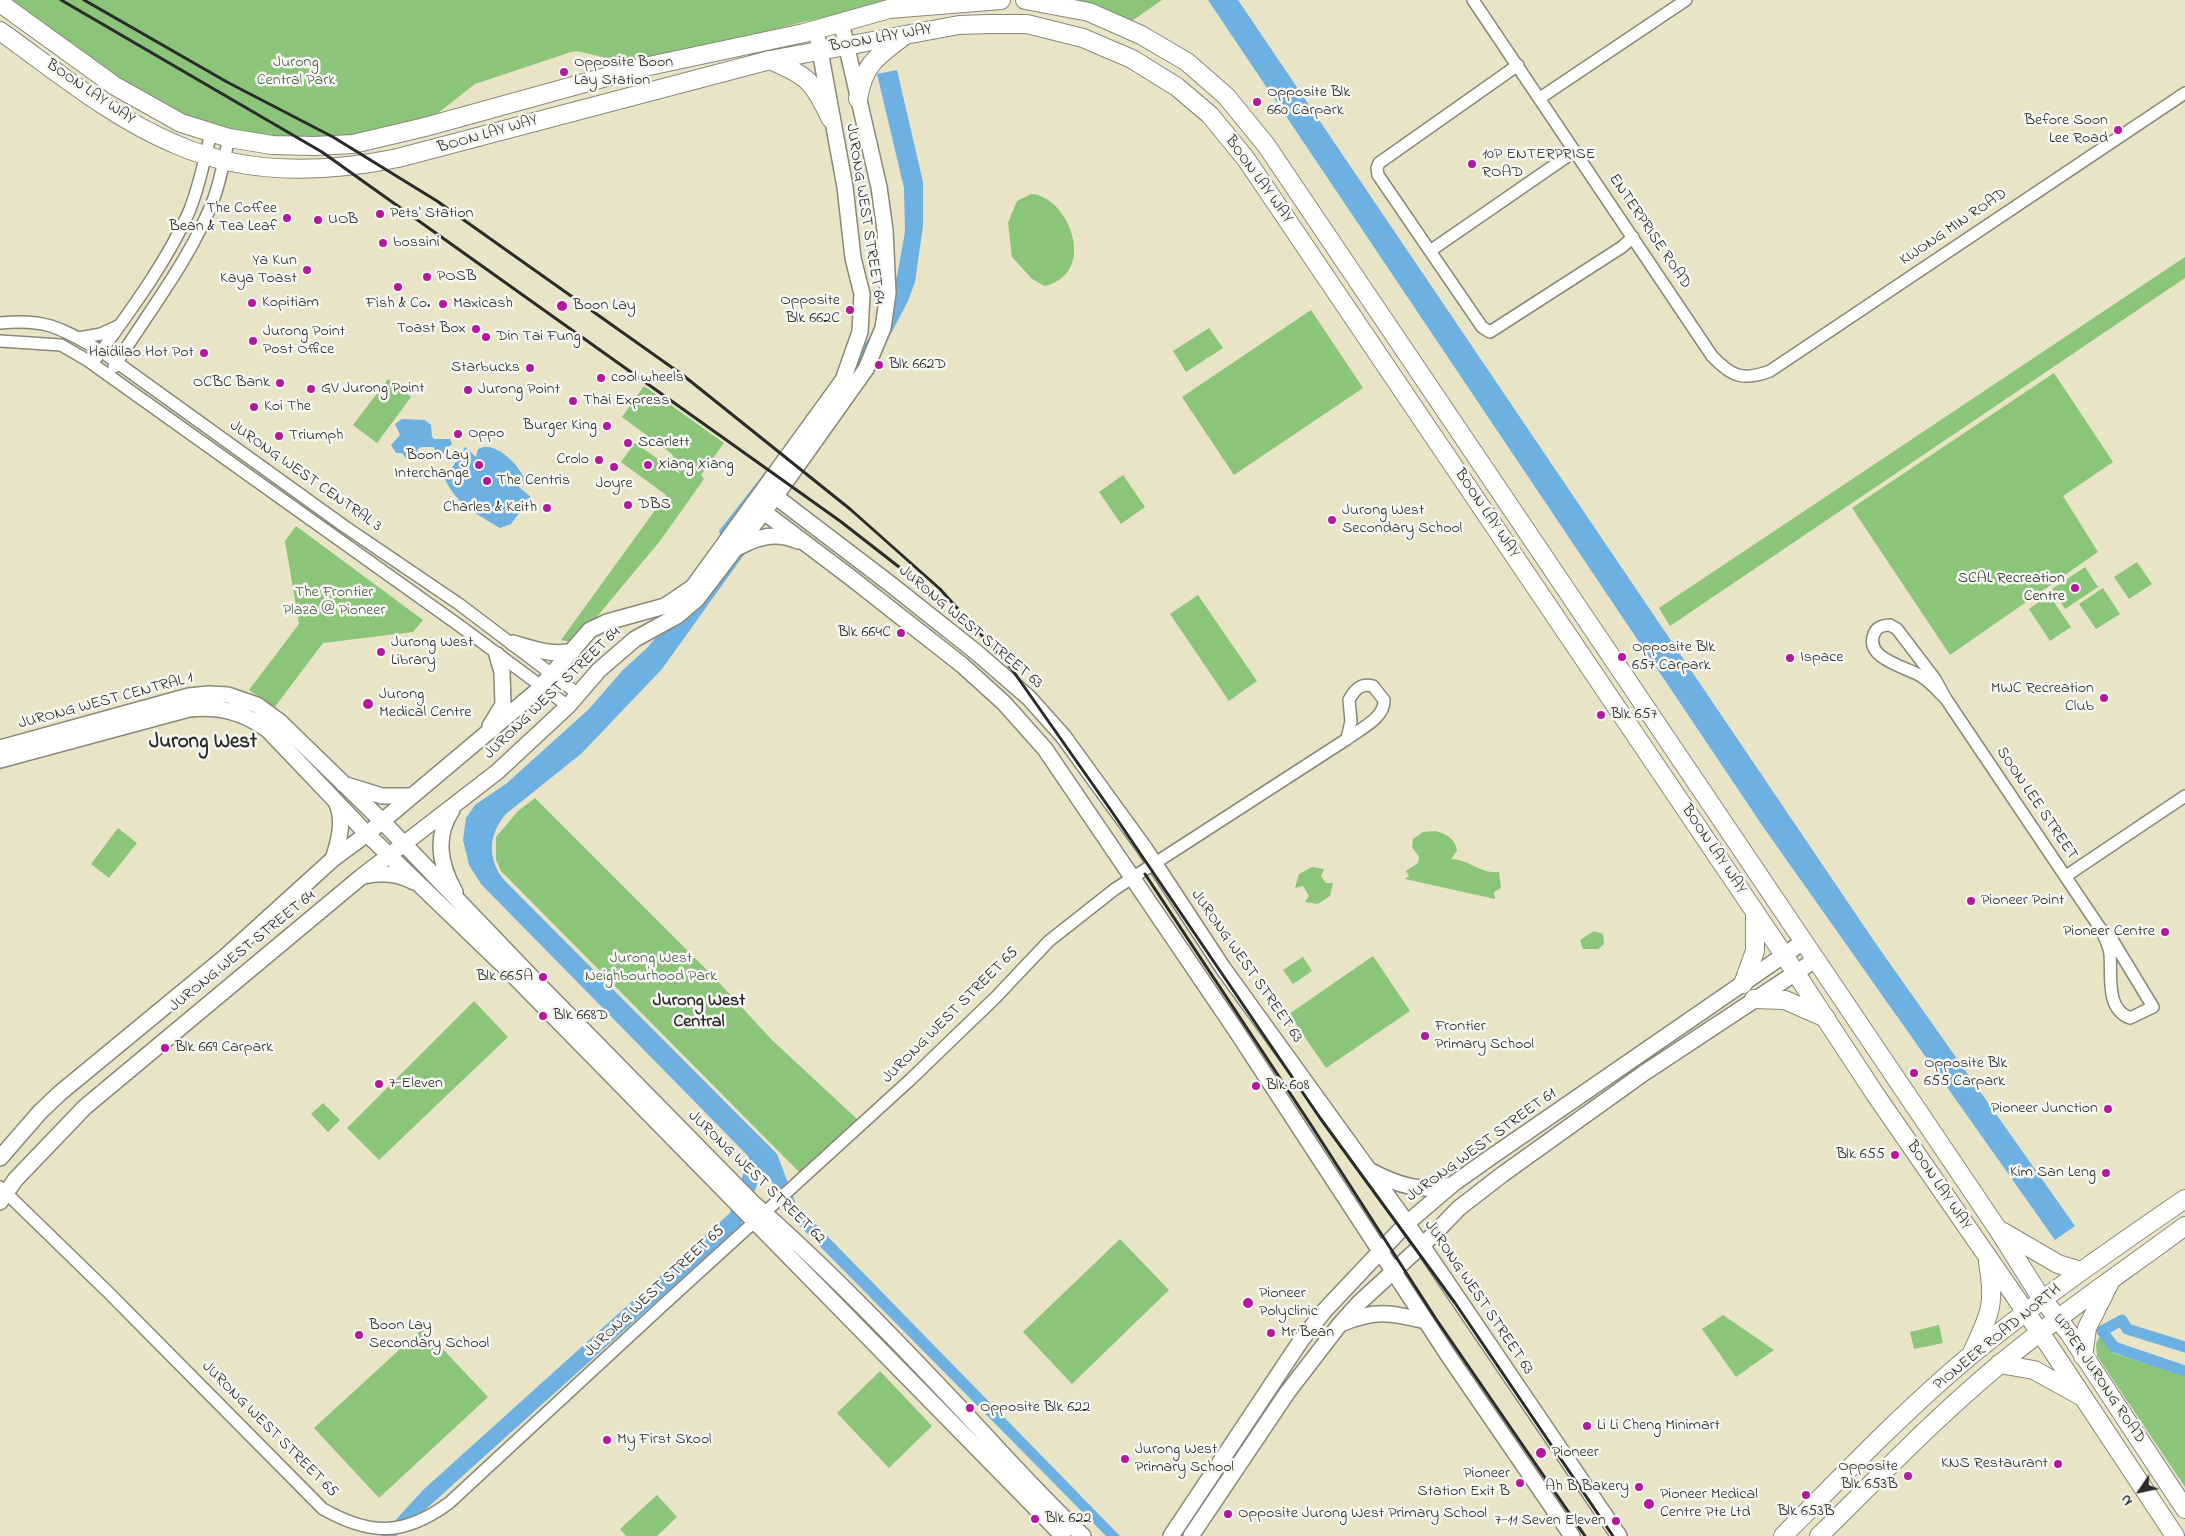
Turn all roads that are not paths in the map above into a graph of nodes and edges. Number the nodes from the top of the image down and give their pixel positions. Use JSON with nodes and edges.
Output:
{"nodes":[{"id":1,"x":1001,"y":0,"type":"edge"},
{"id":2,"x":1025,"y":0,"type":"edge"},
{"id":3,"x":1473,"y":0,"type":"edge"},
{"id":4,"x":1686,"y":0,"type":"edge"},
{"id":5,"x":4,"y":5,"type":"edge"},
{"id":6,"x":841,"y":22,"type":"junction"},
{"id":7,"x":816,"y":29,"type":"junction"},
{"id":8,"x":0,"y":31,"type":"edge"},
{"id":9,"x":906,"y":34,"type":"junction"},
{"id":10,"x":847,"y":46,"type":"junction"},
{"id":11,"x":819,"y":50,"type":"junction"},
{"id":12,"x":770,"y":60,"type":"junction"},
{"id":13,"x":1518,"y":65,"type":"junction"},
{"id":14,"x":2185,"y":93,"type":"edge"},
{"id":15,"x":1540,"y":98,"type":"junction"},
{"id":16,"x":858,"y":99,"type":"junction"},
{"id":17,"x":831,"y":119,"type":"junction"},
{"id":18,"x":211,"y":134,"type":"junction"},
{"id":19,"x":229,"y":138,"type":"junction"},
{"id":20,"x":1575,"y":150,"type":"junction"},
{"id":21,"x":205,"y":155,"type":"junction"},
{"id":22,"x":223,"y":160,"type":"junction"},
{"id":23,"x":1633,"y":237,"type":"junction"},
{"id":24,"x":1430,"y":251,"type":"junction"},
{"id":25,"x":0,"y":323,"type":"edge"},
{"id":26,"x":120,"y":325,"type":"junction"},
{"id":27,"x":79,"y":338,"type":"junction"},
{"id":28,"x":0,"y":340,"type":"edge"},
{"id":29,"x":101,"y":350,"type":"junction"},
{"id":30,"x":117,"y":361,"type":"junction"},
{"id":31,"x":92,"y":363,"type":"junction"},
{"id":32,"x":109,"y":375,"type":"junction"},
{"id":33,"x":1737,"y":376,"type":"joint"},
{"id":34,"x":770,"y":493,"type":"junction"},
{"id":35,"x":758,"y":508,"type":"junction"},
{"id":36,"x":811,"y":546,"type":"junction"},
{"id":37,"x":736,"y":549,"type":"junction"},
{"id":38,"x":513,"y":643,"type":"junction"},
{"id":39,"x":573,"y":650,"type":"junction"},
{"id":40,"x":498,"y":655,"type":"junction"},
{"id":41,"x":553,"y":673,"type":"junction"},
{"id":42,"x":541,"y":687,"type":"junction"},
{"id":43,"x":578,"y":694,"type":"junction"},
{"id":44,"x":1946,"y":699,"type":"junction"},
{"id":45,"x":568,"y":706,"type":"junction"},
{"id":46,"x":482,"y":738,"type":"junction"},
{"id":47,"x":1346,"y":738,"type":"junction"},
{"id":48,"x":0,"y":748,"type":"edge"},
{"id":49,"x":0,"y":760,"type":"edge"},
{"id":50,"x":337,"y":790,"type":"junction"},
{"id":51,"x":411,"y":796,"type":"junction"},
{"id":52,"x":2185,"y":796,"type":"edge"},
{"id":53,"x":457,"y":802,"type":"junction"},
{"id":54,"x":382,"y":821,"type":"junction"},
{"id":55,"x":367,"y":834,"type":"junction"},
{"id":56,"x":403,"y":845,"type":"junction"},
{"id":57,"x":389,"y":856,"type":"junction"},
{"id":58,"x":333,"y":859,"type":"junction"},
{"id":59,"x":1154,"y":863,"type":"junction"},
{"id":60,"x":2066,"y":876,"type":"junction"},
{"id":61,"x":361,"y":877,"type":"junction"},
{"id":62,"x":1133,"y":878,"type":"junction"},
{"id":63,"x":422,"y":887,"type":"junction"},
{"id":64,"x":461,"y":902,"type":"junction"},
{"id":65,"x":1755,"y":912,"type":"junction"},
{"id":66,"x":2100,"y":928,"type":"junction"},
{"id":67,"x":1803,"y":942,"type":"junction"},
{"id":68,"x":1784,"y":955,"type":"junction"},
{"id":69,"x":1815,"y":960,"type":"junction"},
{"id":70,"x":1796,"y":973,"type":"junction"},
{"id":71,"x":1743,"y":984,"type":"junction"},
{"id":72,"x":1754,"y":999,"type":"junction"},
{"id":73,"x":1826,"y":1018,"type":"junction"},
{"id":74,"x":0,"y":1158,"type":"edge"},
{"id":75,"x":1367,"y":1169,"type":"junction"},
{"id":76,"x":1453,"y":1184,"type":"junction"},
{"id":77,"x":2,"y":1193,"type":"edge"},
{"id":78,"x":2185,"y":1199,"type":"edge"},
{"id":79,"x":760,"y":1218,"type":"junction"},
{"id":80,"x":1406,"y":1224,"type":"junction"},
{"id":81,"x":2185,"y":1226,"type":"edge"},
{"id":82,"x":1997,"y":1228,"type":"junction"},
{"id":83,"x":1421,"y":1245,"type":"junction"},
{"id":84,"x":1379,"y":1249,"type":"junction"},
{"id":85,"x":1987,"y":1257,"type":"junction"},
{"id":86,"x":1394,"y":1270,"type":"junction"},
{"id":87,"x":2081,"y":1270,"type":"junction"},
{"id":88,"x":2112,"y":1278,"type":"junction"},
{"id":89,"x":2044,"y":1300,"type":"junction"},
{"id":90,"x":2026,"y":1314,"type":"junction"},
{"id":91,"x":2058,"y":1319,"type":"junction"},
{"id":92,"x":1426,"y":1321,"type":"junction"},
{"id":93,"x":1340,"y":1324,"type":"junction"},
{"id":94,"x":2039,"y":1333,"type":"junction"},
{"id":95,"x":1971,"y":1356,"type":"junction"},
{"id":96,"x":2083,"y":1356,"type":"junction"},
{"id":97,"x":1999,"y":1364,"type":"junction"},
{"id":98,"x":2082,"y":1397,"type":"junction"},
{"id":99,"x":2185,"y":1509,"type":"edge"},
{"id":100,"x":1063,"y":1536,"type":"edge"},
{"id":101,"x":1083,"y":1536,"type":"edge"},
{"id":102,"x":1171,"y":1536,"type":"edge"},
{"id":103,"x":1191,"y":1536,"type":"edge"},
{"id":104,"x":1572,"y":1536,"type":"edge"},
{"id":105,"x":1619,"y":1536,"type":"edge"},
{"id":106,"x":1783,"y":1536,"type":"edge"},
{"id":107,"x":1819,"y":1536,"type":"edge"},
{"id":108,"x":2175,"y":1536,"type":"edge"}],
"edges":[{"from":1,"to":6,"type":"main road","name":"BOON LAY WAY"},
{"from":2,"to":67,"type":"main road","name":"BOON LAY WAY"},
{"from":3,"to":13,"type":"street","name":"ENTERPRISE ROAD"},
{"from":4,"to":15,"type":"street"},
{"from":5,"to":18,"type":"main road","name":"BOON LAY WAY"},
{"from":6,"to":7,"type":"main road","name":"BOON LAY WAY"},
{"from":6,"to":10,"type":"street","name":"JURONG WEST STREET 64"},
{"from":7,"to":11,"type":"street","name":"JURONG WEST STREET 64"},
{"from":7,"to":19,"type":"main road","name":"BOON LAY WAY"},
{"from":8,"to":21,"type":"main road","name":"BOON LAY WAY"},
{"from":9,"to":10,"type":"main road","name":"BOON LAY WAY"},
{"from":9,"to":16,"type":"main road"},
{"from":9,"to":65,"type":"main road","name":"BOON LAY WAY"},
{"from":10,"to":11,"type":"main road","name":"BOON LAY WAY"},
{"from":10,"to":16,"type":"street","name":"JURONG WEST STREET 64"},
{"from":11,"to":12,"type":"main road","name":"BOON LAY WAY"},
{"from":11,"to":17,"type":"street","name":"JURONG WEST STREET 64"},
{"from":12,"to":17,"type":"main road"},
{"from":12,"to":22,"type":"main road","name":"BOON LAY WAY"},
{"from":13,"to":15,"type":"street","name":"ENTERPRISE ROAD"},
{"from":13,"to":24,"type":"street"},
{"from":14,"to":33,"type":"street","name":"KWONG MIN ROAD"},
{"from":15,"to":20,"type":"street","name":"ENTERPRISE ROAD"},
{"from":16,"to":34,"type":"street","name":"JURONG WEST STREET 64"},
{"from":17,"to":34,"type":"street","name":"JURONG WEST STREET 64"},
{"from":18,"to":19,"type":"main road","name":"BOON LAY WAY"},
{"from":18,"to":21,"type":"street"},
{"from":19,"to":22,"type":"street"},
{"from":20,"to":23,"type":"street","name":"ENTERPRISE ROAD"},
{"from":20,"to":24,"type":"street"},
{"from":21,"to":22,"type":"main road","name":"BOON LAY WAY"},
{"from":21,"to":26,"type":"street"},
{"from":22,"to":30,"type":"street"},
{"from":23,"to":24,"type":"street"},
{"from":23,"to":33,"type":"street","name":"ENTERPRISE ROAD"},
{"from":25,"to":27,"type":"street","name":"JURONG WEST CENTRAL 3"},
{"from":26,"to":27,"type":"street"},
{"from":26,"to":29,"type":"street"},
{"from":27,"to":29,"type":"street","name":"JURONG WEST CENTRAL 3"},
{"from":28,"to":31,"type":"street","name":"JURONG WEST CENTRAL 3"},
{"from":29,"to":30,"type":"street","name":"JURONG WEST CENTRAL 3"},
{"from":29,"to":31,"type":"street"},
{"from":30,"to":32,"type":"street"},
{"from":30,"to":38,"type":"street","name":"JURONG WEST CENTRAL 3"},
{"from":31,"to":32,"type":"street","name":"JURONG WEST CENTRAL 3"},
{"from":32,"to":40,"type":"street","name":"JURONG WEST CENTRAL 3"},
{"from":34,"to":35,"type":"street","name":"JURONG WEST STREET 64"},
{"from":34,"to":59,"type":"street","name":"JURONG WEST STREET 63"},
{"from":35,"to":36,"type":"street","name":"JURONG WEST STREET 63"},
{"from":35,"to":37,"type":"street","name":"JURONG WEST STREET 64"},
{"from":35,"to":39,"type":"street","name":"JURONG WEST STREET 64"},
{"from":36,"to":37,"type":"street"},
{"from":36,"to":62,"type":"street","name":"JURONG WEST STREET 63"},
{"from":37,"to":43,"type":"street","name":"JURONG WEST STREET 64"},
{"from":38,"to":39,"type":"street"},
{"from":38,"to":41,"type":"street","name":"JURONG WEST CENTRAL 3"},
{"from":39,"to":41,"type":"street","name":"JURONG WEST STREET 64"},
{"from":40,"to":42,"type":"street","name":"JURONG WEST CENTRAL 3"},
{"from":40,"to":46,"type":"street"},
{"from":41,"to":42,"type":"street","name":"JURONG WEST STREET 64"},
{"from":41,"to":43,"type":"street","name":"JURONG WEST CENTRAL 3"},
{"from":42,"to":45,"type":"street","name":"JURONG WEST CENTRAL 3"},
{"from":42,"to":46,"type":"street","name":"JURONG WEST STREET 64"},
{"from":43,"to":45,"type":"street","name":"JURONG WEST STREET 64"},
{"from":44,"to":44,"type":"street","name":"SOON LEE STREET"},
{"from":44,"to":60,"type":"street","name":"SOON LEE STREET"},
{"from":45,"to":53,"type":"street","name":"JURONG WEST STREET 64"},
{"from":46,"to":51,"type":"street","name":"JURONG WEST STREET 64"},
{"from":47,"to":47,"type":"street","name":"JURONG WEST STREET 65"},
{"from":47,"to":59,"type":"street","name":"JURONG WEST STREET 65"},
{"from":48,"to":50,"type":"street","name":"JURONG WEST CENTRAL 1"},
{"from":49,"to":50,"type":"street","name":"JURONG WEST CENTRAL 1"},
{"from":50,"to":51,"type":"street"},
{"from":50,"to":54,"type":"street","name":"JURONG WEST CENTRAL 1"},
{"from":50,"to":55,"type":"street","name":"JURONG WEST CENTRAL 1"},
{"from":50,"to":58,"type":"street"},
{"from":51,"to":54,"type":"street","name":"JURONG WEST STREET 64"},
{"from":52,"to":60,"type":"street"},
{"from":53,"to":56,"type":"street","name":"JURONG WEST STREET 64"},
{"from":53,"to":64,"type":"street"},
{"from":54,"to":55,"type":"street","name":"JURONG WEST STREET 64"},
{"from":54,"to":56,"type":"street","name":"JURONG WEST CENTRAL 1"},
{"from":55,"to":57,"type":"street","name":"JURONG WEST CENTRAL 1"},
{"from":55,"to":58,"type":"street","name":"JURONG WEST STREET 64"},
{"from":56,"to":57,"type":"street","name":"JURONG WEST STREET 64"},
{"from":56,"to":64,"type":"street","name":"JURONG WEST STREET 62"},
{"from":57,"to":61,"type":"street","name":"JURONG WEST STREET 64"},
{"from":57,"to":63,"type":"street","name":"JURONG WEST STREET 62"},
{"from":58,"to":74,"type":"street","name":"JURONG WEST STREET 64"},
{"from":59,"to":62,"type":"street","name":"JURONG WEST STREET 65"},
{"from":59,"to":75,"type":"street","name":"JURONG WEST STREET 63"},
{"from":60,"to":66,"type":"street","name":"SOON LEE STREET"},
{"from":61,"to":63,"type":"street"},
{"from":61,"to":77,"type":"street","name":"JURONG WEST STREET 64"},
{"from":62,"to":79,"type":"street","name":"JURONG WEST STREET 65"},
{"from":62,"to":84,"type":"street","name":"JURONG WEST STREET 63"},
{"from":63,"to":79,"type":"street","name":"JURONG WEST STREET 62"},
{"from":64,"to":79,"type":"street","name":"JURONG WEST STREET 62"},
{"from":65,"to":68,"type":"main road","name":"BOON LAY WAY"},
{"from":65,"to":71,"type":"main road"},
{"from":66,"to":66,"type":"street","name":"SOON LEE STREET"},
{"from":67,"to":68,"type":"street","name":"JURONG WEST STREET 61"},
{"from":67,"to":69,"type":"main road","name":"BOON LAY WAY"},
{"from":68,"to":70,"type":"main road","name":"BOON LAY WAY"},
{"from":68,"to":71,"type":"street","name":"JURONG WEST STREET 61"},
{"from":69,"to":70,"type":"street"},
{"from":69,"to":82,"type":"main road","name":"BOON LAY WAY"},
{"from":70,"to":72,"type":"street"},
{"from":70,"to":73,"type":"main road","name":"BOON LAY WAY"},
{"from":71,"to":76,"type":"street","name":"JURONG WEST STREET 61"},
{"from":72,"to":73,"type":"main road"},
{"from":72,"to":83,"type":"street"},
{"from":73,"to":85,"type":"main road","name":"BOON LAY WAY"},
{"from":75,"to":76,"type":"street"},
{"from":75,"to":80,"type":"street","name":"JURONG WEST STREET 63"},
{"from":76,"to":80,"type":"street","name":"JURONG WEST STREET 61"},
{"from":77,"to":79,"type":"street","name":"JURONG WEST STREET 65"},
{"from":78,"to":87,"type":"main road","name":"PIONEER ROAD NORTH"},
{"from":79,"to":100,"type":"street","name":"JURONG WEST STREET 62"},
{"from":79,"to":101,"type":"street","name":"JURONG WEST STREET 62"},
{"from":80,"to":83,"type":"street","name":"JURONG WEST STREET 63"},
{"from":80,"to":84,"type":"street","name":"JURONG WEST STREET 61"},
{"from":81,"to":88,"type":"main road","name":"PIONEER ROAD NORTH"},
{"from":82,"to":87,"type":"main road"},
{"from":82,"to":89,"type":"main road","name":"BOON LAY WAY"},
{"from":83,"to":86,"type":"street"},
{"from":83,"to":105,"type":"street","name":"JURONG WEST STREET 63"},
{"from":84,"to":86,"type":"street","name":"JURONG WEST STREET 63"},
{"from":84,"to":102,"type":"street","name":"JURONG WEST STREET 61"},
{"from":85,"to":90,"type":"main road","name":"BOON LAY WAY"},
{"from":85,"to":95,"type":"main road"},
{"from":86,"to":92,"type":"street","name":"JURONG WEST STREET 63"},
{"from":86,"to":93,"type":"street"},
{"from":87,"to":89,"type":"main road","name":"PIONEER ROAD NORTH"},
{"from":88,"to":91,"type":"main road","name":"PIONEER ROAD NORTH"},
{"from":88,"to":96,"type":"main road"},
{"from":89,"to":90,"type":"main road","name":"PIONEER ROAD NORTH"},
{"from":89,"to":91,"type":"main road","name":"UPPER JURONG ROAD"},
{"from":90,"to":94,"type":"main road","name":"UPPER JURONG ROAD"},
{"from":90,"to":95,"type":"main road","name":"PIONEER ROAD NORTH"},
{"from":91,"to":94,"type":"main road","name":"PIONEER ROAD NORTH"},
{"from":91,"to":96,"type":"main road","name":"UPPER JURONG ROAD"},
{"from":92,"to":93,"type":"street"},
{"from":92,"to":104,"type":"street","name":"JURONG WEST STREET 63"},
{"from":93,"to":103,"type":"street"},
{"from":94,"to":97,"type":"main road","name":"PIONEER ROAD NORTH"},
{"from":94,"to":98,"type":"main road","name":"UPPER JURONG ROAD"},
{"from":95,"to":106,"type":"main road","name":"PIONEER ROAD NORTH"},
{"from":96,"to":99,"type":"main road","name":"UPPER JURONG ROAD"},
{"from":97,"to":98,"type":"main road"},
{"from":97,"to":107,"type":"main road","name":"PIONEER ROAD NORTH"},
{"from":98,"to":108,"type":"main road","name":"UPPER JURONG ROAD"}]}
